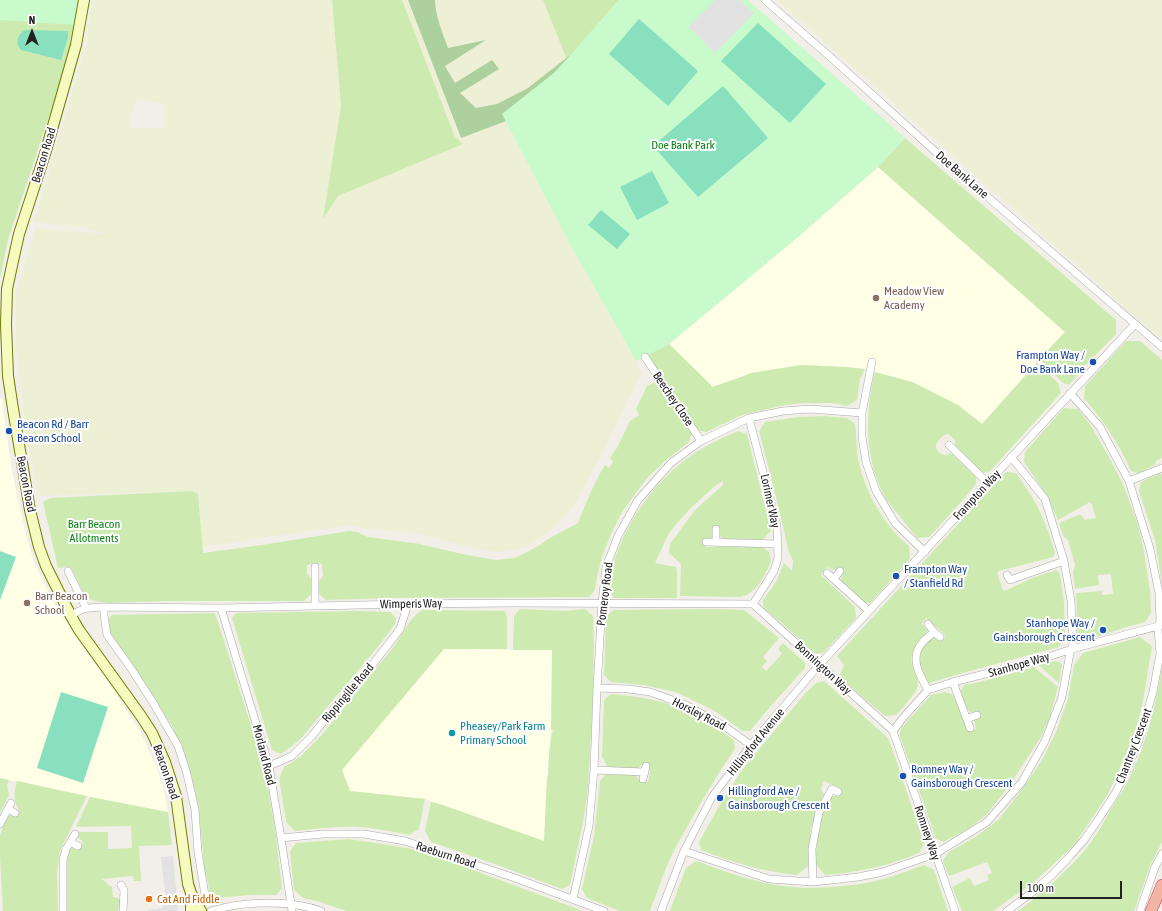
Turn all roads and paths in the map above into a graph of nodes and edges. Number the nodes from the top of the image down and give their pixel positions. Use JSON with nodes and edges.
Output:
{"nodes":[{"id":1,"x":84,"y":0,"type":"edge"},
{"id":2,"x":765,"y":0,"type":"edge"},
{"id":3,"x":1135,"y":324,"type":"junction"},
{"id":4,"x":1162,"y":347,"type":"edge"},
{"id":5,"x":645,"y":357,"type":"dead end"},
{"id":6,"x":871,"y":365,"type":"dead end"},
{"id":7,"x":4,"y":376,"type":"edge"},
{"id":8,"x":1070,"y":393,"type":"junction"},
{"id":9,"x":862,"y":414,"type":"junction"},
{"id":10,"x":749,"y":418,"type":"junction"},
{"id":11,"x":701,"y":441,"type":"junction"},
{"id":12,"x":949,"y":445,"type":"dead end"},
{"id":13,"x":1011,"y":457,"type":"junction"},
{"id":14,"x":1162,"y":468,"type":"edge"},
{"id":15,"x":1128,"y":481,"type":"junction"},
{"id":16,"x":988,"y":483,"type":"junction"},
{"id":17,"x":716,"y":529,"type":"dead end"},
{"id":18,"x":716,"y":541,"type":"junction"},
{"id":19,"x":706,"y":542,"type":"dead end"},
{"id":20,"x":777,"y":544,"type":"junction"},
{"id":21,"x":925,"y":552,"type":"junction"},
{"id":22,"x":1064,"y":562,"type":"junction"},
{"id":23,"x":315,"y":567,"type":"dead end"},
{"id":24,"x":68,"y":571,"type":"dead end"},
{"id":25,"x":840,"y":571,"type":"dead end"},
{"id":26,"x":827,"y":573,"type":"dead end"},
{"id":27,"x":834,"y":579,"type":"junction"},
{"id":28,"x":1009,"y":580,"type":"dead end"},
{"id":29,"x":602,"y":603,"type":"junction"},
{"id":30,"x":408,"y":604,"type":"junction"},
{"id":31,"x":753,"y":604,"type":"junction"},
{"id":32,"x":315,"y":606,"type":"junction"},
{"id":33,"x":104,"y":607,"type":"junction"},
{"id":34,"x":86,"y":608,"type":"junction"},
{"id":35,"x":221,"y":608,"type":"junction"},
{"id":36,"x":869,"y":611,"type":"junction"},
{"id":37,"x":71,"y":616,"type":"junction"},
{"id":38,"x":928,"y":624,"type":"dead end"},
{"id":39,"x":1161,"y":625,"type":"edge"},
{"id":40,"x":1072,"y":649,"type":"junction"},
{"id":41,"x":819,"y":666,"type":"junction"},
{"id":42,"x":953,"y":682,"type":"junction"},
{"id":43,"x":597,"y":688,"type":"junction"},
{"id":44,"x":928,"y":690,"type":"junction"},
{"id":45,"x":977,"y":715,"type":"dead end"},
{"id":46,"x":967,"y":719,"type":"junction"},
{"id":47,"x":970,"y":728,"type":"dead end"},
{"id":48,"x":892,"y":731,"type":"junction"},
{"id":49,"x":751,"y":744,"type":"junction"},
{"id":50,"x":269,"y":766,"type":"junction"},
{"id":51,"x":594,"y":770,"type":"junction"},
{"id":52,"x":645,"y":772,"type":"dead end"},
{"id":53,"x":831,"y":789,"type":"dead end"},
{"id":54,"x":16,"y":813,"type":"dead end"},
{"id":55,"x":0,"y":824,"type":"edge"},
{"id":56,"x":75,"y":834,"type":"dead end"},
{"id":57,"x":281,"y":838,"type":"junction"},
{"id":58,"x":70,"y":842,"type":"junction"},
{"id":59,"x":78,"y":846,"type":"dead end"},
{"id":60,"x":684,"y":851,"type":"junction"},
{"id":61,"x":934,"y":854,"type":"junction"},
{"id":62,"x":1162,"y":854,"type":"edge"},
{"id":63,"x":813,"y":882,"type":"junction"},
{"id":64,"x":121,"y":885,"type":"dead end"},
{"id":65,"x":1162,"y":885,"type":"edge"},
{"id":66,"x":191,"y":893,"type":"junction"},
{"id":67,"x":205,"y":895,"type":"dead end"},
{"id":68,"x":573,"y":899,"type":"junction"},
{"id":69,"x":291,"y":908,"type":"edge"},
{"id":70,"x":64,"y":911,"type":"edge"},
{"id":71,"x":123,"y":911,"type":"edge"},
{"id":72,"x":192,"y":911,"type":"edge"},
{"id":73,"x":201,"y":911,"type":"edge"},
{"id":74,"x":211,"y":911,"type":"edge"},
{"id":75,"x":321,"y":911,"type":"edge"},
{"id":76,"x":604,"y":911,"type":"edge"},
{"id":77,"x":661,"y":911,"type":"edge"},
{"id":78,"x":955,"y":911,"type":"edge"},
{"id":79,"x":1007,"y":911,"type":"edge"},
{"id":80,"x":1140,"y":911,"type":"edge"},
{"id":81,"x":1152,"y":911,"type":"edge"}],
"edges":[{"from":1,"to":7,"type":"main road","name":"Beacon Road"},
{"from":2,"to":3,"type":"street","name":"Doe Bank Lane"},
{"from":3,"to":4,"type":"street","name":"Doe Bank Lane"},
{"from":3,"to":8,"type":"street","name":"Frampton Way"},
{"from":5,"to":11,"type":"street","name":"Beechey Close"},
{"from":6,"to":9,"type":"street"},
{"from":7,"to":37,"type":"main road","name":"Beacon Road"},
{"from":8,"to":13,"type":"street","name":"Frampton Way"},
{"from":8,"to":15,"type":"street","name":"Chantrey Crescent"},
{"from":9,"to":10,"type":"street","name":"Pomeroy Road"},
{"from":9,"to":21,"type":"street"},
{"from":10,"to":11,"type":"street","name":"Pomeroy Road"},
{"from":10,"to":20,"type":"street","name":"Lorimer Way"},
{"from":11,"to":29,"type":"street","name":"Pomeroy Road"},
{"from":12,"to":16,"type":"street"},
{"from":13,"to":16,"type":"street","name":"Frampton Way"},
{"from":13,"to":22,"type":"street"},
{"from":14,"to":15,"type":"street"},
{"from":15,"to":39,"type":"street","name":"Chantrey Crescent"},
{"from":16,"to":21,"type":"street","name":"Frampton Way"},
{"from":17,"to":18,"type":"street"},
{"from":18,"to":19,"type":"street"},
{"from":18,"to":20,"type":"street"},
{"from":20,"to":31,"type":"street","name":"Lorimer Way"},
{"from":21,"to":36,"type":"street","name":"Frampton Way"},
{"from":22,"to":28,"type":"street"},
{"from":22,"to":40,"type":"street"},
{"from":23,"to":32,"type":"street"},
{"from":24,"to":34,"type":"street"},
{"from":25,"to":27,"type":"street"},
{"from":26,"to":27,"type":"street"},
{"from":27,"to":36,"type":"street"},
{"from":29,"to":30,"type":"street","name":"Wimperis Way"},
{"from":29,"to":31,"type":"street","name":"Wimperis Way"},
{"from":29,"to":43,"type":"street","name":"Pomeroy Road"},
{"from":30,"to":32,"type":"street","name":"Wimperis Way"},
{"from":30,"to":50,"type":"street","name":"Rippingille Road"},
{"from":31,"to":41,"type":"street","name":"Bonnington Way"},
{"from":32,"to":35,"type":"street","name":"Wimperis Way"},
{"from":33,"to":34,"type":"street","name":"Wimperis Way"},
{"from":33,"to":35,"type":"street","name":"Wimperis Way"},
{"from":33,"to":67,"type":"street","name":"Beacon Road"},
{"from":34,"to":37,"type":"street","name":"Wimperis Way"},
{"from":35,"to":50,"type":"street","name":"Morland Road"},
{"from":36,"to":41,"type":"street","name":"Frampton Way"},
{"from":37,"to":66,"type":"main road","name":"Beacon Road"},
{"from":38,"to":44,"type":"street"},
{"from":39,"to":40,"type":"street","name":"Stanhope Way"},
{"from":39,"to":79,"type":"street","name":"Chantrey Crescent"},
{"from":40,"to":42,"type":"street","name":"Stanhope Way"},
{"from":40,"to":61,"type":"street"},
{"from":41,"to":48,"type":"street","name":"Bonnington Way"},
{"from":41,"to":49,"type":"street","name":"Hillingford Avenue"},
{"from":42,"to":44,"type":"street","name":"Stanhope Way"},
{"from":42,"to":46,"type":"street"},
{"from":43,"to":49,"type":"street","name":"Horsley Road"},
{"from":43,"to":51,"type":"street","name":"Pomeroy Road"},
{"from":44,"to":48,"type":"street"},
{"from":45,"to":46,"type":"street"},
{"from":46,"to":47,"type":"street"},
{"from":48,"to":61,"type":"street","name":"Romney Way"},
{"from":49,"to":60,"type":"street","name":"Hillingford Avenue"},
{"from":50,"to":57,"type":"street","name":"Morland Road"},
{"from":51,"to":52,"type":"street"},
{"from":51,"to":68,"type":"street","name":"Pomeroy Road"},
{"from":53,"to":63,"type":"street"},
{"from":54,"to":55,"type":"street"},
{"from":56,"to":58,"type":"street"},
{"from":57,"to":68,"type":"street","name":"Raeburn Road"},
{"from":57,"to":69,"type":"street","name":"Morland Road"},
{"from":58,"to":59,"type":"street"},
{"from":58,"to":70,"type":"street"},
{"from":60,"to":63,"type":"street"},
{"from":60,"to":77,"type":"street","name":"Hillingford Avenue"},
{"from":61,"to":63,"type":"street"},
{"from":61,"to":78,"type":"street","name":"Romney Way"},
{"from":62,"to":80,"type":"street"},
{"from":64,"to":71,"type":"street"},
{"from":65,"to":81,"type":"highway"},
{"from":66,"to":72,"type":"main road","name":"Beacon Road"},
{"from":66,"to":73,"type":"main road","name":"Beacon Road"},
{"from":68,"to":76,"type":"street","name":"Raeburn Road"},
{"from":69,"to":74,"type":"street"},
{"from":69,"to":75,"type":"street"},
{"from":72,"to":73,"type":"main road","name":"Beacon Road"}]}
